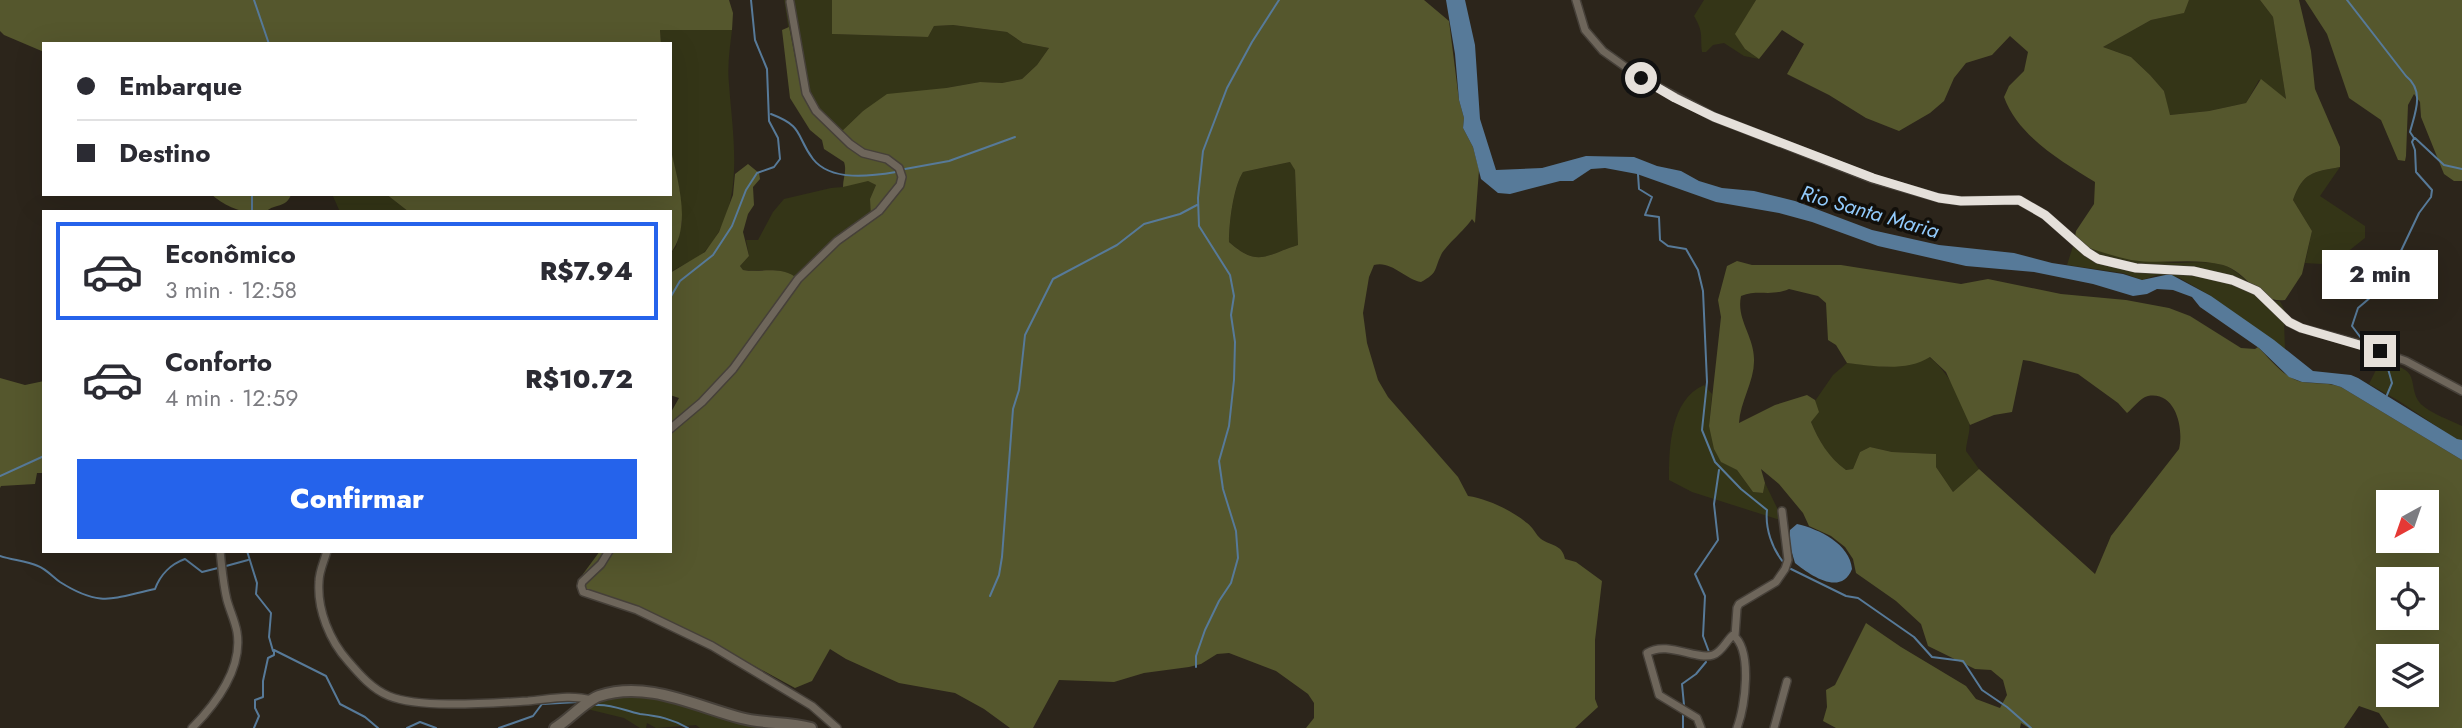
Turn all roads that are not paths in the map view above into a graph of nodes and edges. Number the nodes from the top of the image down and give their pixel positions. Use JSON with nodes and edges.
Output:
{"nodes":[{"id":1,"x":1576,"y":0,"type":"edge"},
{"id":2,"x":790,"y":2,"type":"dead end"},
{"id":3,"x":2462,"y":391,"type":"edge"},
{"id":4,"x":672,"y":427,"type":"edge"},
{"id":5,"x":1783,"y":511,"type":"dead end"},
{"id":6,"x":220,"y":553,"type":"edge"},
{"id":7,"x":326,"y":553,"type":"edge"},
{"id":8,"x":608,"y":553,"type":"edge"},
{"id":9,"x":1735,"y":636,"type":"junction"},
{"id":10,"x":1787,"y":681,"type":"dead end"},
{"id":11,"x":592,"y":700,"type":"junction"},
{"id":12,"x":192,"y":728,"type":"edge"},
{"id":13,"x":555,"y":728,"type":"edge"},
{"id":14,"x":811,"y":728,"type":"edge"},
{"id":15,"x":837,"y":728,"type":"edge"},
{"id":16,"x":1701,"y":728,"type":"edge"},
{"id":17,"x":1737,"y":728,"type":"edge"},
{"id":18,"x":1774,"y":728,"type":"edge"}],
"edges":[{"from":1,"to":3,"type":"street"},
{"from":2,"to":4,"type":"street"},
{"from":5,"to":9,"type":"street"},
{"from":6,"to":12,"type":"street"},
{"from":7,"to":11,"type":"street"},
{"from":8,"to":15,"type":"street"},
{"from":9,"to":16,"type":"street"},
{"from":9,"to":17,"type":"street"},
{"from":10,"to":18,"type":"street"},
{"from":11,"to":13,"type":"street"},
{"from":11,"to":14,"type":"street"}]}
